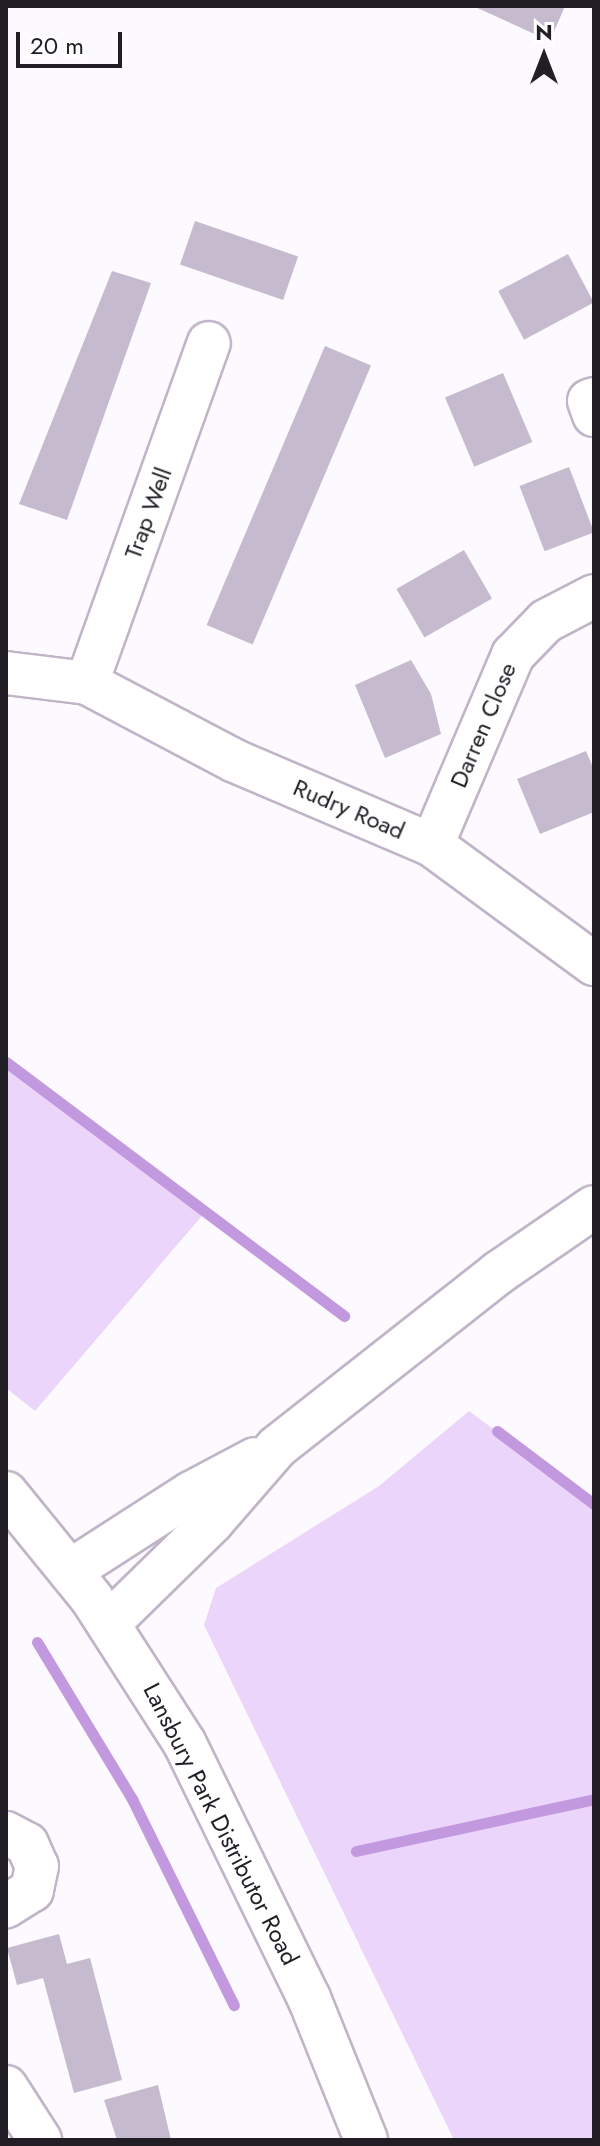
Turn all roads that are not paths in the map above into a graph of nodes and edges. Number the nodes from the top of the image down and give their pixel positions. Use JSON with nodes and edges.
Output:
{"nodes":[{"id":1,"x":209,"y":343,"type":"dead end"},
{"id":2,"x":594,"y":399,"type":"edge"},
{"id":3,"x":594,"y":415,"type":"edge"},
{"id":4,"x":594,"y":596,"type":"edge"},
{"id":5,"x":6,"y":673,"type":"edge"},
{"id":6,"x":87,"y":683,"type":"junction"},
{"id":7,"x":432,"y":845,"type":"junction"},
{"id":8,"x":594,"y":964,"type":"edge"},
{"id":9,"x":594,"y":1207,"type":"edge"},
{"id":10,"x":277,"y":1447,"type":"junction"},
{"id":11,"x":6,"y":1493,"type":"edge"},
{"id":12,"x":70,"y":1571,"type":"junction"},
{"id":13,"x":109,"y":1623,"type":"junction"},
{"id":14,"x":6,"y":1833,"type":"edge"},
{"id":15,"x":6,"y":1906,"type":"edge"},
{"id":16,"x":6,"y":2087,"type":"edge"},
{"id":17,"x":40,"y":2140,"type":"edge"},
{"id":18,"x":366,"y":2140,"type":"edge"}],
"edges":[{"from":1,"to":6,"type":"street","name":"Trap Well"},
{"from":2,"to":3,"type":"street"},
{"from":4,"to":7,"type":"street","name":"Darren Close"},
{"from":5,"to":6,"type":"street"},
{"from":6,"to":7,"type":"street","name":"Rudry Road"},
{"from":7,"to":8,"type":"street","name":"Rudry Road"},
{"from":9,"to":10,"type":"street"},
{"from":10,"to":12,"type":"street"},
{"from":10,"to":13,"type":"street"},
{"from":11,"to":12,"type":"street","name":"Lansbury Park Distributor Road"},
{"from":12,"to":13,"type":"street","name":"Lansbury Park Distributor Road"},
{"from":13,"to":18,"type":"street","name":"Lansbury Park Distributor Road"},
{"from":14,"to":15,"type":"street"},
{"from":16,"to":17,"type":"street"}]}
